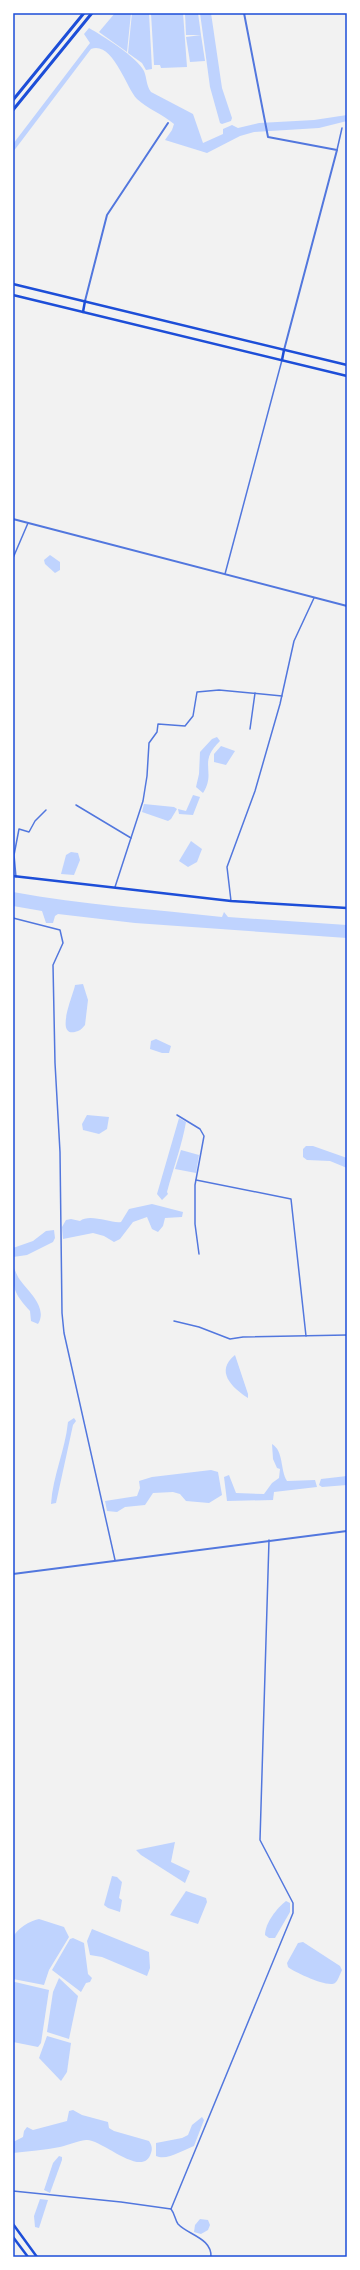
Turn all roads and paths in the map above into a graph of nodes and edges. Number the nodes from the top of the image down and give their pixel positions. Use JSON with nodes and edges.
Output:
{"nodes":[{"id":1,"x":84,"y":13,"type":"edge"},
{"id":2,"x":92,"y":13,"type":"edge"},
{"id":3,"x":244,"y":13,"type":"edge"},
{"id":4,"x":13,"y":100,"type":"edge"},
{"id":5,"x":13,"y":110,"type":"edge"},
{"id":6,"x":168,"y":123,"type":"dead end"},
{"id":7,"x":342,"y":128,"type":"dead end"},
{"id":8,"x":336,"y":150,"type":"junction"},
{"id":9,"x":13,"y":284,"type":"edge"},
{"id":10,"x":13,"y":295,"type":"edge"},
{"id":11,"x":85,"y":301,"type":"junction"},
{"id":12,"x":83,"y":312,"type":"junction"},
{"id":13,"x":284,"y":350,"type":"junction"},
{"id":14,"x":282,"y":360,"type":"junction"},
{"id":15,"x":347,"y":365,"type":"edge"},
{"id":16,"x":347,"y":376,"type":"edge"},
{"id":17,"x":13,"y":519,"type":"edge"},
{"id":18,"x":28,"y":523,"type":"junction"},
{"id":19,"x":13,"y":558,"type":"edge"},
{"id":20,"x":225,"y":574,"type":"junction"},
{"id":21,"x":314,"y":598,"type":"junction"},
{"id":22,"x":347,"y":606,"type":"edge"},
{"id":23,"x":256,"y":693,"type":"junction"},
{"id":24,"x":282,"y":696,"type":"junction"},
{"id":25,"x":250,"y":729,"type":"dead end"},
{"id":26,"x":76,"y":805,"type":"dead end"},
{"id":27,"x":46,"y":810,"type":"dead end"},
{"id":28,"x":131,"y":838,"type":"junction"},
{"id":29,"x":14,"y":877,"type":"edge"},
{"id":30,"x":114,"y":889,"type":"junction"},
{"id":31,"x":231,"y":901,"type":"junction"},
{"id":32,"x":347,"y":908,"type":"edge"},
{"id":33,"x":13,"y":918,"type":"edge"},
{"id":34,"x":178,"y":1115,"type":"dead end"},
{"id":35,"x":196,"y":1180,"type":"junction"},
{"id":36,"x":198,"y":1254,"type":"dead end"},
{"id":37,"x":174,"y":1321,"type":"dead end"},
{"id":38,"x":347,"y":1335,"type":"edge"},
{"id":39,"x":306,"y":1336,"type":"junction"},
{"id":40,"x":347,"y":1531,"type":"edge"},
{"id":41,"x":270,"y":1540,"type":"junction"},
{"id":42,"x":115,"y":1560,"type":"junction"},
{"id":43,"x":13,"y":1574,"type":"edge"},
{"id":44,"x":13,"y":2191,"type":"edge"},
{"id":45,"x":171,"y":2209,"type":"junction"},
{"id":46,"x":13,"y":2224,"type":"edge"},
{"id":47,"x":13,"y":2237,"type":"edge"},
{"id":48,"x":28,"y":2257,"type":"edge"},
{"id":49,"x":38,"y":2257,"type":"edge"},
{"id":50,"x":211,"y":2257,"type":"edge"}],
"edges":[{"from":1,"to":4,"type":"highway"},
{"from":2,"to":5,"type":"highway"},
{"from":3,"to":8,"type":"street"},
{"from":6,"to":11,"type":"street"},
{"from":7,"to":8,"type":"street"},
{"from":8,"to":13,"type":"street"},
{"from":9,"to":11,"type":"main road"},
{"from":10,"to":12,"type":"main road"},
{"from":11,"to":12,"type":"main road"},
{"from":11,"to":13,"type":"main road"},
{"from":12,"to":14,"type":"main road"},
{"from":13,"to":14,"type":"main road"},
{"from":13,"to":15,"type":"main road"},
{"from":14,"to":16,"type":"main road"},
{"from":14,"to":20,"type":"street"},
{"from":17,"to":18,"type":"street"},
{"from":18,"to":19,"type":"street"},
{"from":18,"to":20,"type":"street"},
{"from":20,"to":21,"type":"street"},
{"from":21,"to":22,"type":"street"},
{"from":21,"to":24,"type":"street"},
{"from":23,"to":24,"type":"street"},
{"from":23,"to":25,"type":"street"},
{"from":23,"to":28,"type":"street"},
{"from":24,"to":31,"type":"street"},
{"from":26,"to":28,"type":"street"},
{"from":27,"to":29,"type":"street"},
{"from":28,"to":30,"type":"street"},
{"from":29,"to":30,"type":"main road"},
{"from":30,"to":31,"type":"main road"},
{"from":31,"to":32,"type":"main road"},
{"from":33,"to":42,"type":"street"},
{"from":34,"to":35,"type":"street"},
{"from":35,"to":36,"type":"street"},
{"from":35,"to":39,"type":"street"},
{"from":37,"to":39,"type":"street"},
{"from":38,"to":39,"type":"street"},
{"from":40,"to":41,"type":"street"},
{"from":41,"to":42,"type":"street"},
{"from":41,"to":45,"type":"street"},
{"from":42,"to":43,"type":"street"},
{"from":44,"to":45,"type":"street"},
{"from":45,"to":50,"type":"street"},
{"from":46,"to":49,"type":"main road"},
{"from":47,"to":48,"type":"main road"}]}
